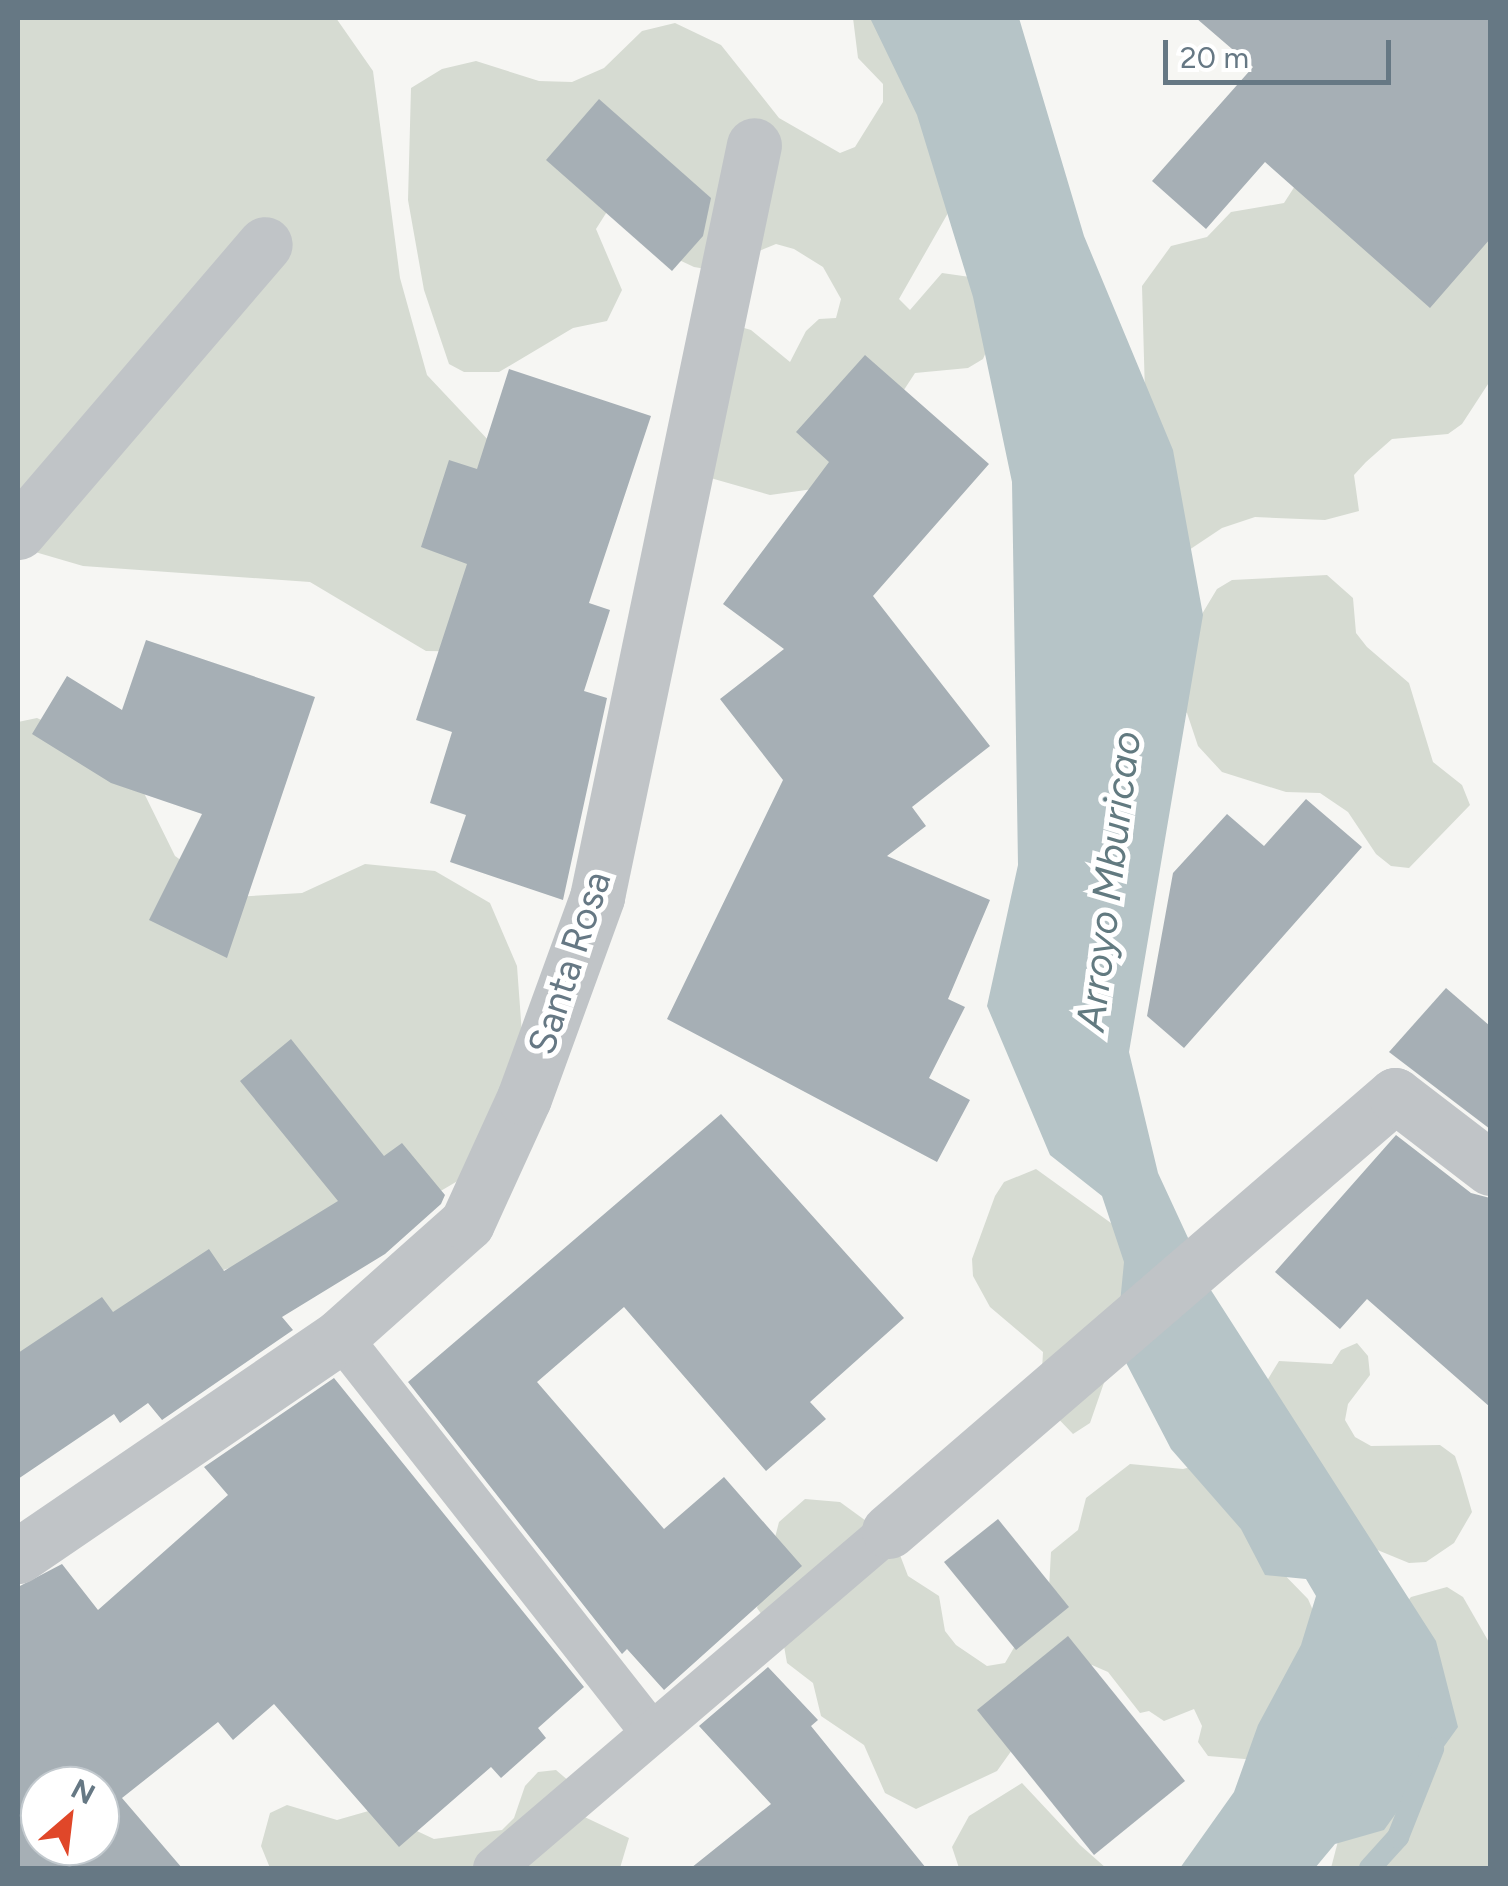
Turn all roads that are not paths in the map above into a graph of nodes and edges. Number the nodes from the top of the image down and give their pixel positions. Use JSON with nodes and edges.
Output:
{"nodes":[{"id":1,"x":754,"y":144,"type":"dead end"},
{"id":2,"x":265,"y":244,"type":"dead end"},
{"id":3,"x":18,"y":532,"type":"edge"},
{"id":4,"x":1490,"y":1168,"type":"edge"},
{"id":5,"x":340,"y":1336,"type":"junction"},
{"id":6,"x":889,"y":1531,"type":"joint"},
{"id":7,"x":18,"y":1556,"type":"edge"},
{"id":8,"x":652,"y":1732,"type":"junction"},
{"id":9,"x":494,"y":1868,"type":"edge"}],
"edges":[{"from":1,"to":5,"type":"street","name":"Santa Rosa"},
{"from":2,"to":3,"type":"street"},
{"from":4,"to":6,"type":"street"},
{"from":5,"to":7,"type":"street","name":"Santa Rosa"},
{"from":5,"to":8,"type":"lane"},
{"from":6,"to":8,"type":"lane"},
{"from":8,"to":9,"type":"lane"}]}
